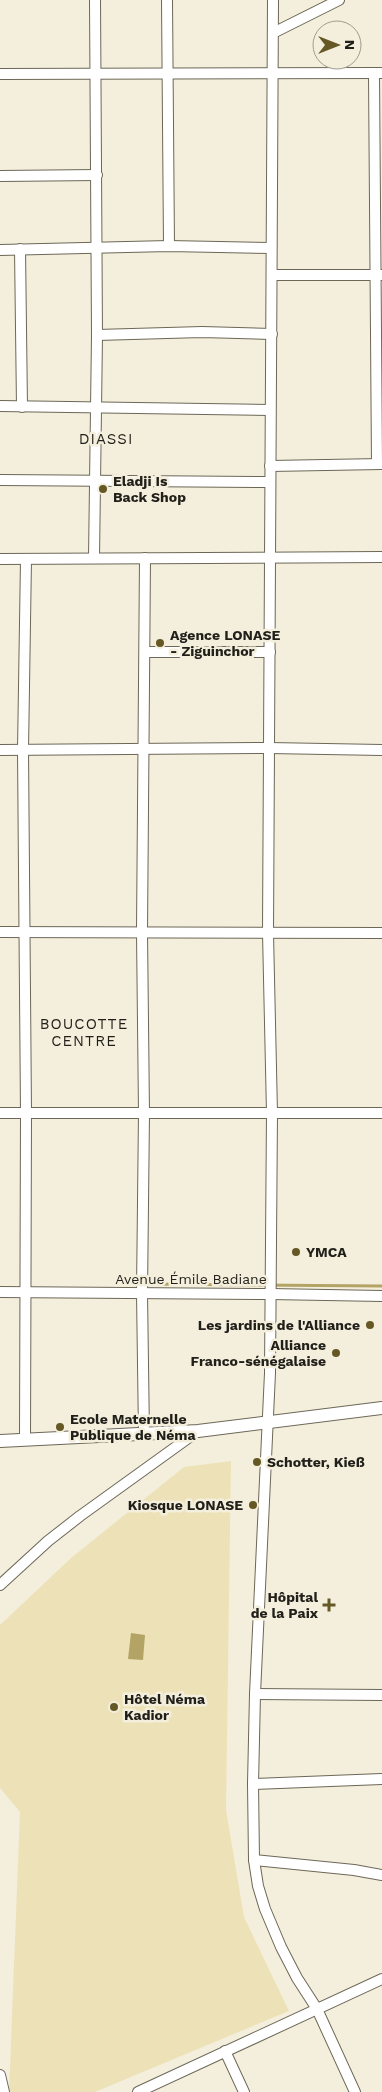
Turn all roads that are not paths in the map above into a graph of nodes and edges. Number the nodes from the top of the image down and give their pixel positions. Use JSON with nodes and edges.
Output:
{"nodes":[{"id":1,"x":95,"y":0,"type":"edge"},
{"id":2,"x":167,"y":0,"type":"edge"},
{"id":3,"x":273,"y":0,"type":"edge"},
{"id":4,"x":339,"y":0,"type":"edge"},
{"id":5,"x":273,"y":34,"type":"junction"},
{"id":6,"x":94,"y":72,"type":"junction"},
{"id":7,"x":167,"y":73,"type":"junction"},
{"id":8,"x":272,"y":73,"type":"junction"},
{"id":9,"x":0,"y":74,"type":"edge"},
{"id":10,"x":378,"y":74,"type":"edge"},
{"id":11,"x":97,"y":175,"type":"junction"},
{"id":12,"x":0,"y":176,"type":"edge"},
{"id":13,"x":378,"y":180,"type":"edge"},
{"id":14,"x":169,"y":246,"type":"junction"},
{"id":15,"x":95,"y":248,"type":"junction"},
{"id":16,"x":272,"y":248,"type":"junction"},
{"id":17,"x":0,"y":250,"type":"edge"},
{"id":18,"x":20,"y":250,"type":"junction"},
{"id":19,"x":273,"y":275,"type":"junction"},
{"id":20,"x":378,"y":275,"type":"edge"},
{"id":21,"x":272,"y":334,"type":"junction"},
{"id":22,"x":97,"y":335,"type":"junction"},
{"id":23,"x":0,"y":406,"type":"edge"},
{"id":24,"x":22,"y":407,"type":"junction"},
{"id":25,"x":95,"y":408,"type":"junction"},
{"id":26,"x":270,"y":410,"type":"junction"},
{"id":27,"x":379,"y":464,"type":"edge"},
{"id":28,"x":270,"y":466,"type":"junction"},
{"id":29,"x":95,"y":479,"type":"junction"},
{"id":30,"x":0,"y":480,"type":"edge"},
{"id":31,"x":270,"y":482,"type":"junction"},
{"id":32,"x":382,"y":557,"type":"edge"},
{"id":33,"x":94,"y":558,"type":"junction"},
{"id":34,"x":145,"y":558,"type":"junction"},
{"id":35,"x":270,"y":558,"type":"junction"},
{"id":36,"x":0,"y":559,"type":"edge"},
{"id":37,"x":26,"y":559,"type":"junction"},
{"id":38,"x":145,"y":652,"type":"junction"},
{"id":39,"x":270,"y":652,"type":"junction"},
{"id":40,"x":269,"y":748,"type":"junction"},
{"id":41,"x":144,"y":749,"type":"junction"},
{"id":42,"x":0,"y":750,"type":"edge"},
{"id":43,"x":23,"y":750,"type":"junction"},
{"id":44,"x":382,"y":750,"type":"edge"},
{"id":45,"x":25,"y":931,"type":"junction"},
{"id":46,"x":0,"y":932,"type":"edge"},
{"id":47,"x":142,"y":932,"type":"junction"},
{"id":48,"x":382,"y":932,"type":"edge"},
{"id":49,"x":268,"y":933,"type":"junction"},
{"id":50,"x":0,"y":1113,"type":"edge"},
{"id":51,"x":26,"y":1113,"type":"junction"},
{"id":52,"x":144,"y":1113,"type":"junction"},
{"id":53,"x":272,"y":1113,"type":"junction"},
{"id":54,"x":382,"y":1113,"type":"edge"},
{"id":55,"x":0,"y":1292,"type":"edge"},
{"id":56,"x":25,"y":1292,"type":"junction"},
{"id":57,"x":142,"y":1293,"type":"junction"},
{"id":58,"x":270,"y":1294,"type":"junction"},
{"id":59,"x":382,"y":1296,"type":"edge"},
{"id":60,"x":382,"y":1408,"type":"edge"},
{"id":61,"x":269,"y":1423,"type":"junction"},
{"id":62,"x":198,"y":1431,"type":"junction"},
{"id":63,"x":144,"y":1435,"type":"junction"},
{"id":64,"x":25,"y":1440,"type":"junction"},
{"id":65,"x":0,"y":1441,"type":"edge"},
{"id":66,"x":0,"y":1584,"type":"edge"},
{"id":67,"x":255,"y":1694,"type":"junction"},
{"id":68,"x":382,"y":1695,"type":"edge"},
{"id":69,"x":382,"y":1779,"type":"edge"},
{"id":70,"x":253,"y":1784,"type":"junction"},
{"id":71,"x":254,"y":1860,"type":"junction"},
{"id":72,"x":382,"y":1875,"type":"edge"},
{"id":73,"x":382,"y":1978,"type":"edge"},
{"id":74,"x":317,"y":2009,"type":"junction"},
{"id":75,"x":225,"y":2051,"type":"junction"},
{"id":76,"x":0,"y":2075,"type":"edge"},
{"id":77,"x":144,"y":2091,"type":"edge"},
{"id":78,"x":4,"y":2092,"type":"edge"},
{"id":79,"x":244,"y":2092,"type":"edge"},
{"id":80,"x":355,"y":2092,"type":"edge"}],
"edges":[{"from":1,"to":6,"type":"street"},
{"from":2,"to":7,"type":"street"},
{"from":3,"to":5,"type":"street"},
{"from":4,"to":5,"type":"street"},
{"from":5,"to":8,"type":"street"},
{"from":6,"to":7,"type":"street"},
{"from":6,"to":9,"type":"street"},
{"from":6,"to":11,"type":"street"},
{"from":7,"to":8,"type":"street"},
{"from":7,"to":14,"type":"street"},
{"from":8,"to":10,"type":"street"},
{"from":8,"to":16,"type":"street"},
{"from":10,"to":13,"type":"street"},
{"from":11,"to":12,"type":"street"},
{"from":11,"to":15,"type":"street"},
{"from":13,"to":20,"type":"street"},
{"from":14,"to":15,"type":"street"},
{"from":14,"to":16,"type":"street"},
{"from":15,"to":18,"type":"street"},
{"from":15,"to":22,"type":"street"},
{"from":16,"to":19,"type":"street"},
{"from":17,"to":18,"type":"street"},
{"from":18,"to":24,"type":"street"},
{"from":19,"to":20,"type":"street"},
{"from":19,"to":21,"type":"street"},
{"from":20,"to":27,"type":"street"},
{"from":21,"to":22,"type":"street"},
{"from":21,"to":26,"type":"street"},
{"from":22,"to":25,"type":"street"},
{"from":23,"to":24,"type":"street"},
{"from":24,"to":25,"type":"street"},
{"from":25,"to":26,"type":"street"},
{"from":25,"to":29,"type":"street"},
{"from":26,"to":28,"type":"street"},
{"from":27,"to":28,"type":"street"},
{"from":28,"to":31,"type":"street"},
{"from":29,"to":30,"type":"street"},
{"from":29,"to":31,"type":"street"},
{"from":29,"to":33,"type":"street"},
{"from":31,"to":35,"type":"street"},
{"from":32,"to":35,"type":"street"},
{"from":33,"to":34,"type":"street"},
{"from":33,"to":37,"type":"street"},
{"from":34,"to":35,"type":"street"},
{"from":34,"to":38,"type":"street"},
{"from":35,"to":39,"type":"street"},
{"from":36,"to":37,"type":"street"},
{"from":37,"to":43,"type":"street"},
{"from":38,"to":39,"type":"street"},
{"from":38,"to":41,"type":"street"},
{"from":39,"to":40,"type":"street"},
{"from":40,"to":41,"type":"street"},
{"from":40,"to":44,"type":"street"},
{"from":40,"to":49,"type":"street"},
{"from":41,"to":43,"type":"street"},
{"from":41,"to":47,"type":"street"},
{"from":42,"to":43,"type":"street"},
{"from":43,"to":45,"type":"street"},
{"from":45,"to":46,"type":"street"},
{"from":45,"to":47,"type":"street"},
{"from":45,"to":51,"type":"street"},
{"from":47,"to":49,"type":"street"},
{"from":47,"to":52,"type":"street"},
{"from":48,"to":49,"type":"street"},
{"from":49,"to":53,"type":"street"},
{"from":50,"to":51,"type":"street"},
{"from":51,"to":52,"type":"street"},
{"from":51,"to":56,"type":"street"},
{"from":52,"to":53,"type":"street"},
{"from":52,"to":57,"type":"street"},
{"from":53,"to":54,"type":"street"},
{"from":53,"to":58,"type":"street"},
{"from":55,"to":56,"type":"street","name":"Avenue Émile Badiane"},
{"from":56,"to":57,"type":"street","name":"Avenue Émile Badiane"},
{"from":56,"to":64,"type":"street"},
{"from":57,"to":58,"type":"street","name":"Avenue Émile Badiane"},
{"from":57,"to":63,"type":"street"},
{"from":58,"to":59,"type":"street","name":"Avenue Émile Badiane"},
{"from":58,"to":61,"type":"street"},
{"from":60,"to":61,"type":"main road"},
{"from":61,"to":62,"type":"main road"},
{"from":61,"to":67,"type":"street"},
{"from":62,"to":63,"type":"main road"},
{"from":62,"to":66,"type":"street"},
{"from":63,"to":64,"type":"main road"},
{"from":64,"to":65,"type":"main road"},
{"from":67,"to":68,"type":"street"},
{"from":67,"to":70,"type":"street"},
{"from":69,"to":70,"type":"street"},
{"from":70,"to":71,"type":"street"},
{"from":71,"to":72,"type":"street"},
{"from":71,"to":74,"type":"street"},
{"from":73,"to":74,"type":"street"},
{"from":74,"to":75,"type":"street"},
{"from":74,"to":80,"type":"street"},
{"from":75,"to":77,"type":"street"},
{"from":75,"to":79,"type":"street"},
{"from":76,"to":78,"type":"street"}]}
